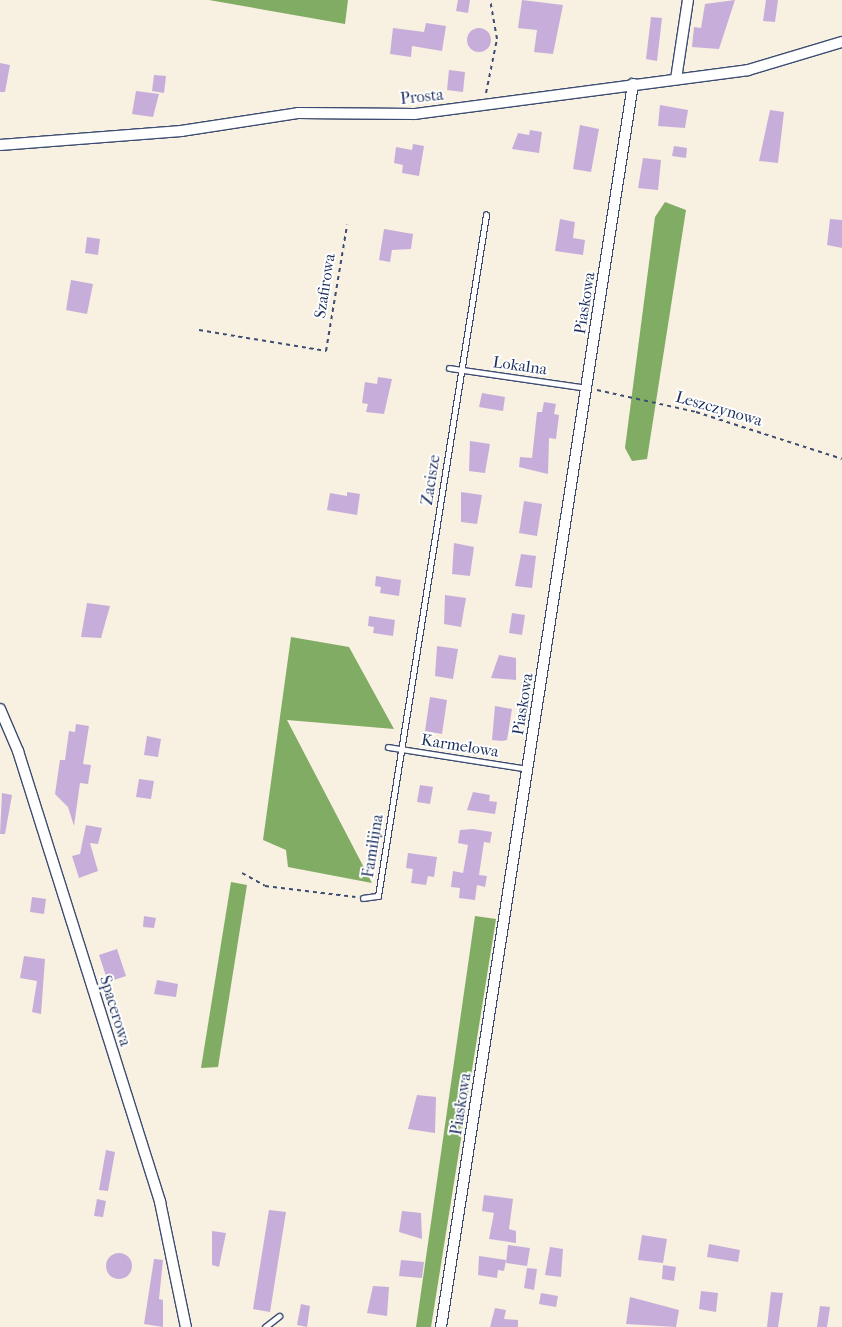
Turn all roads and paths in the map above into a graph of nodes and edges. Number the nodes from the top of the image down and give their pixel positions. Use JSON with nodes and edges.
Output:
{"nodes":[{"id":1,"x":490,"y":0,"type":"edge"},
{"id":2,"x":688,"y":0,"type":"edge"},
{"id":3,"x":842,"y":42,"type":"edge"},
{"id":4,"x":676,"y":79,"type":"junction"},
{"id":5,"x":633,"y":84,"type":"junction"},
{"id":6,"x":483,"y":105,"type":"junction"},
{"id":7,"x":0,"y":145,"type":"edge"},
{"id":8,"x":486,"y":215,"type":"dead end"},
{"id":9,"x":347,"y":225,"type":"dead end"},
{"id":10,"x":199,"y":330,"type":"dead end"},
{"id":11,"x":449,"y":368,"type":"dead end"},
{"id":12,"x":461,"y":370,"type":"junction"},
{"id":13,"x":587,"y":388,"type":"junction"},
{"id":14,"x":842,"y":460,"type":"edge"},
{"id":15,"x":0,"y":709,"type":"edge"},
{"id":16,"x":388,"y":748,"type":"dead end"},
{"id":17,"x":402,"y":750,"type":"junction"},
{"id":18,"x":528,"y":769,"type":"junction"},
{"id":19,"x":242,"y":873,"type":"dead end"},
{"id":20,"x":363,"y":898,"type":"joint"},
{"id":21,"x":278,"y":1316,"type":"dead end"},
{"id":22,"x":186,"y":1327,"type":"edge"},
{"id":23,"x":265,"y":1327,"type":"edge"},
{"id":24,"x":441,"y":1327,"type":"edge"}],
"edges":[{"from":1,"to":6,"type":"path"},
{"from":2,"to":4,"type":"street"},
{"from":3,"to":4,"type":"street","name":"Prosta"},
{"from":4,"to":5,"type":"street","name":"Prosta"},
{"from":5,"to":6,"type":"street","name":"Prosta"},
{"from":5,"to":13,"type":"street","name":"Piaskowa"},
{"from":6,"to":7,"type":"street","name":"Prosta"},
{"from":8,"to":12,"type":"lane","name":"Zacisze"},
{"from":9,"to":10,"type":"path","name":"Szafirowa"},
{"from":11,"to":12,"type":"lane","name":"Lokalna"},
{"from":12,"to":13,"type":"lane","name":"Lokalna"},
{"from":12,"to":17,"type":"lane","name":"Zacisze"},
{"from":13,"to":14,"type":"path","name":"Leszczynowa"},
{"from":13,"to":18,"type":"street","name":"Piaskowa"},
{"from":15,"to":22,"type":"street","name":"Spacerowa"},
{"from":16,"to":17,"type":"lane","name":"Karmelowa"},
{"from":17,"to":18,"type":"lane","name":"Karmelowa"},
{"from":17,"to":20,"type":"lane","name":"Familijna"},
{"from":18,"to":24,"type":"street","name":"Piaskowa"},
{"from":19,"to":20,"type":"path","name":"Familijna"},
{"from":21,"to":23,"type":"lane"}]}
